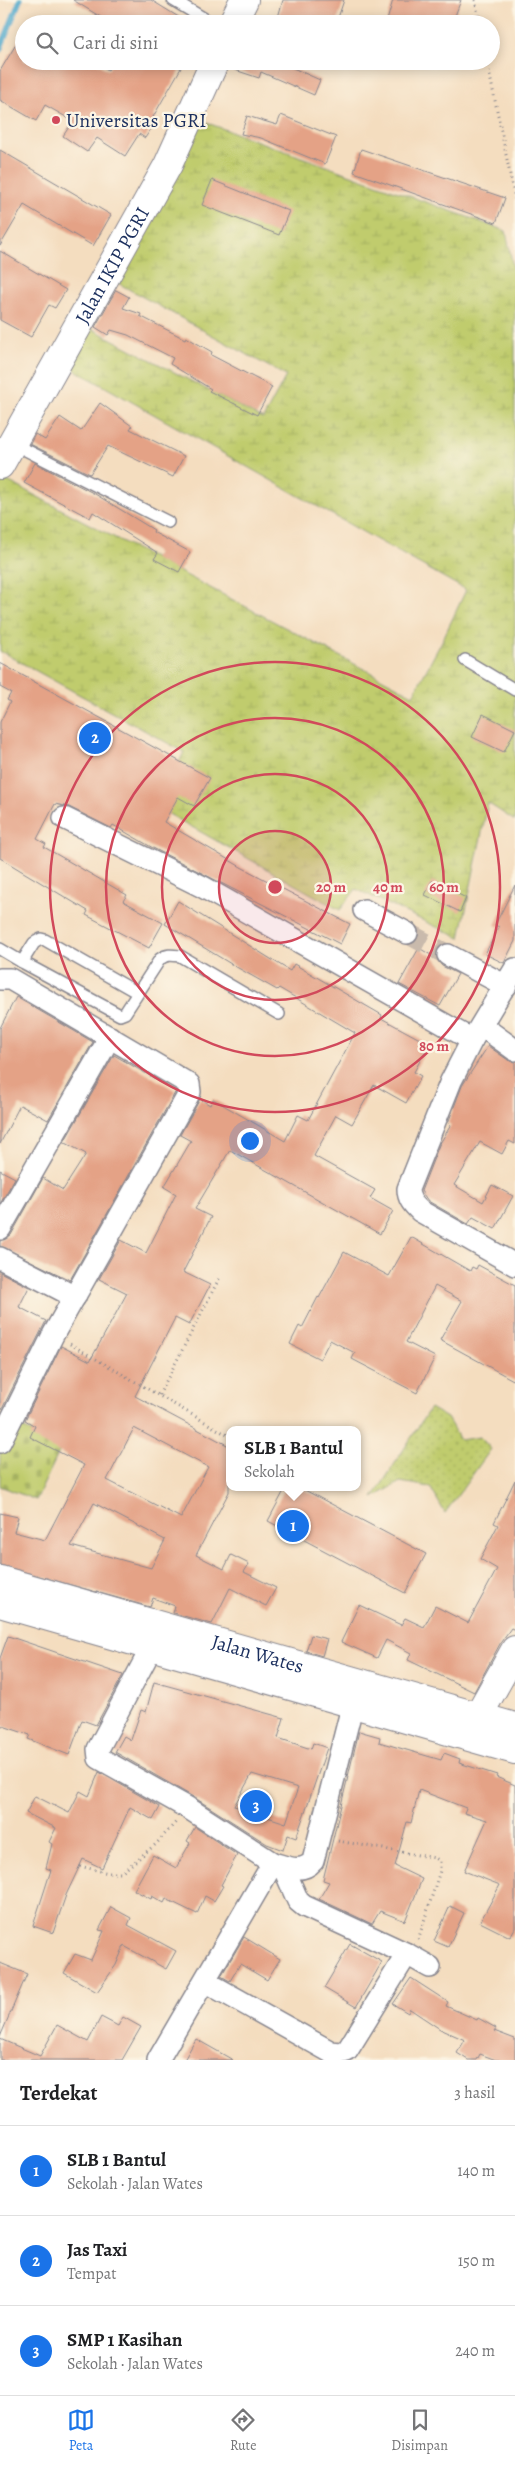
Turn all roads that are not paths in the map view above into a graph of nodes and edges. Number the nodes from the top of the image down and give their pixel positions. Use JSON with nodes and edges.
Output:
{"nodes":[{"id":1,"x":173,"y":0,"type":"edge"},
{"id":2,"x":244,"y":0,"type":"edge"},
{"id":3,"x":198,"y":15,"type":"edge"},
{"id":4,"x":236,"y":15,"type":"edge"},
{"id":5,"x":211,"y":70,"type":"edge"},
{"id":6,"x":6,"y":454,"type":"edge"},
{"id":7,"x":168,"y":522,"type":"dead end"},
{"id":8,"x":466,"y":660,"type":"dead end"},
{"id":9,"x":515,"y":690,"type":"edge"},
{"id":10,"x":64,"y":818,"type":"dead end"},
{"id":11,"x":364,"y":910,"type":"dead end"},
{"id":12,"x":406,"y":933,"type":"tunnel mouth"},
{"id":13,"x":0,"y":949,"type":"edge"},
{"id":14,"x":448,"y":955,"type":"tunnel mouth"},
{"id":15,"x":22,"y":962,"type":"junction"},
{"id":16,"x":510,"y":978,"type":"edge"},
{"id":17,"x":0,"y":979,"type":"edge"},
{"id":18,"x":138,"y":993,"type":"junction"},
{"id":19,"x":279,"y":1014,"type":"dead end"},
{"id":20,"x":477,"y":1033,"type":"junction"},
{"id":21,"x":110,"y":1038,"type":"junction"},
{"id":22,"x":515,"y":1050,"type":"edge"},
{"id":23,"x":0,"y":1229,"type":"edge"},
{"id":24,"x":0,"y":1258,"type":"edge"},
{"id":25,"x":515,"y":1265,"type":"edge"},
{"id":26,"x":74,"y":1297,"type":"junction"},
{"id":27,"x":0,"y":1442,"type":"edge"},
{"id":28,"x":0,"y":1580,"type":"edge"},
{"id":29,"x":0,"y":1603,"type":"edge"},
{"id":30,"x":153,"y":1645,"type":"junction"},
{"id":31,"x":515,"y":1650,"type":"edge"},
{"id":32,"x":353,"y":1703,"type":"junction"},
{"id":33,"x":478,"y":1716,"type":"junction"},
{"id":34,"x":515,"y":1727,"type":"edge"},
{"id":35,"x":515,"y":1750,"type":"edge"},
{"id":36,"x":273,"y":1863,"type":"junction"},
{"id":37,"x":206,"y":1982,"type":"junction"},
{"id":38,"x":158,"y":2060,"type":"edge"}],
"edges":[{"from":1,"to":3,"type":"lane"},
{"from":2,"to":4,"type":"main road"},
{"from":5,"to":6,"type":"main road","name":"Jalan IKIP PGRI"},
{"from":6,"to":7,"type":"lane"},
{"from":8,"to":9,"type":"lane"},
{"from":10,"to":20,"type":"street"},
{"from":11,"to":12,"type":"street"},
{"from":13,"to":15,"type":"lane"},
{"from":14,"to":16,"type":"street"},
{"from":15,"to":18,"type":"lane"},
{"from":15,"to":18,"type":"lane"},
{"from":16,"to":20,"type":"street"},
{"from":17,"to":21,"type":"street"},
{"from":18,"to":19,"type":"lane"},
{"from":20,"to":22,"type":"street"},
{"from":20,"to":25,"type":"street"},
{"from":21,"to":23,"type":"street"},
{"from":21,"to":26,"type":"street"},
{"from":24,"to":26,"type":"street"},
{"from":26,"to":27,"type":"street"},
{"from":28,"to":33,"type":"main road","name":"Jalan Wates"},
{"from":29,"to":30,"type":"main road","name":"Jalan Wates"},
{"from":30,"to":32,"type":"main road","name":"Jalan Wates"},
{"from":30,"to":36,"type":"street"},
{"from":31,"to":33,"type":"main road"},
{"from":32,"to":35,"type":"main road","name":"Jalan Wates"},
{"from":32,"to":36,"type":"street"},
{"from":33,"to":34,"type":"main road","name":"Jalan Wates"},
{"from":36,"to":37,"type":"street"},
{"from":36,"to":37,"type":"street"},
{"from":37,"to":38,"type":"street"}]}
